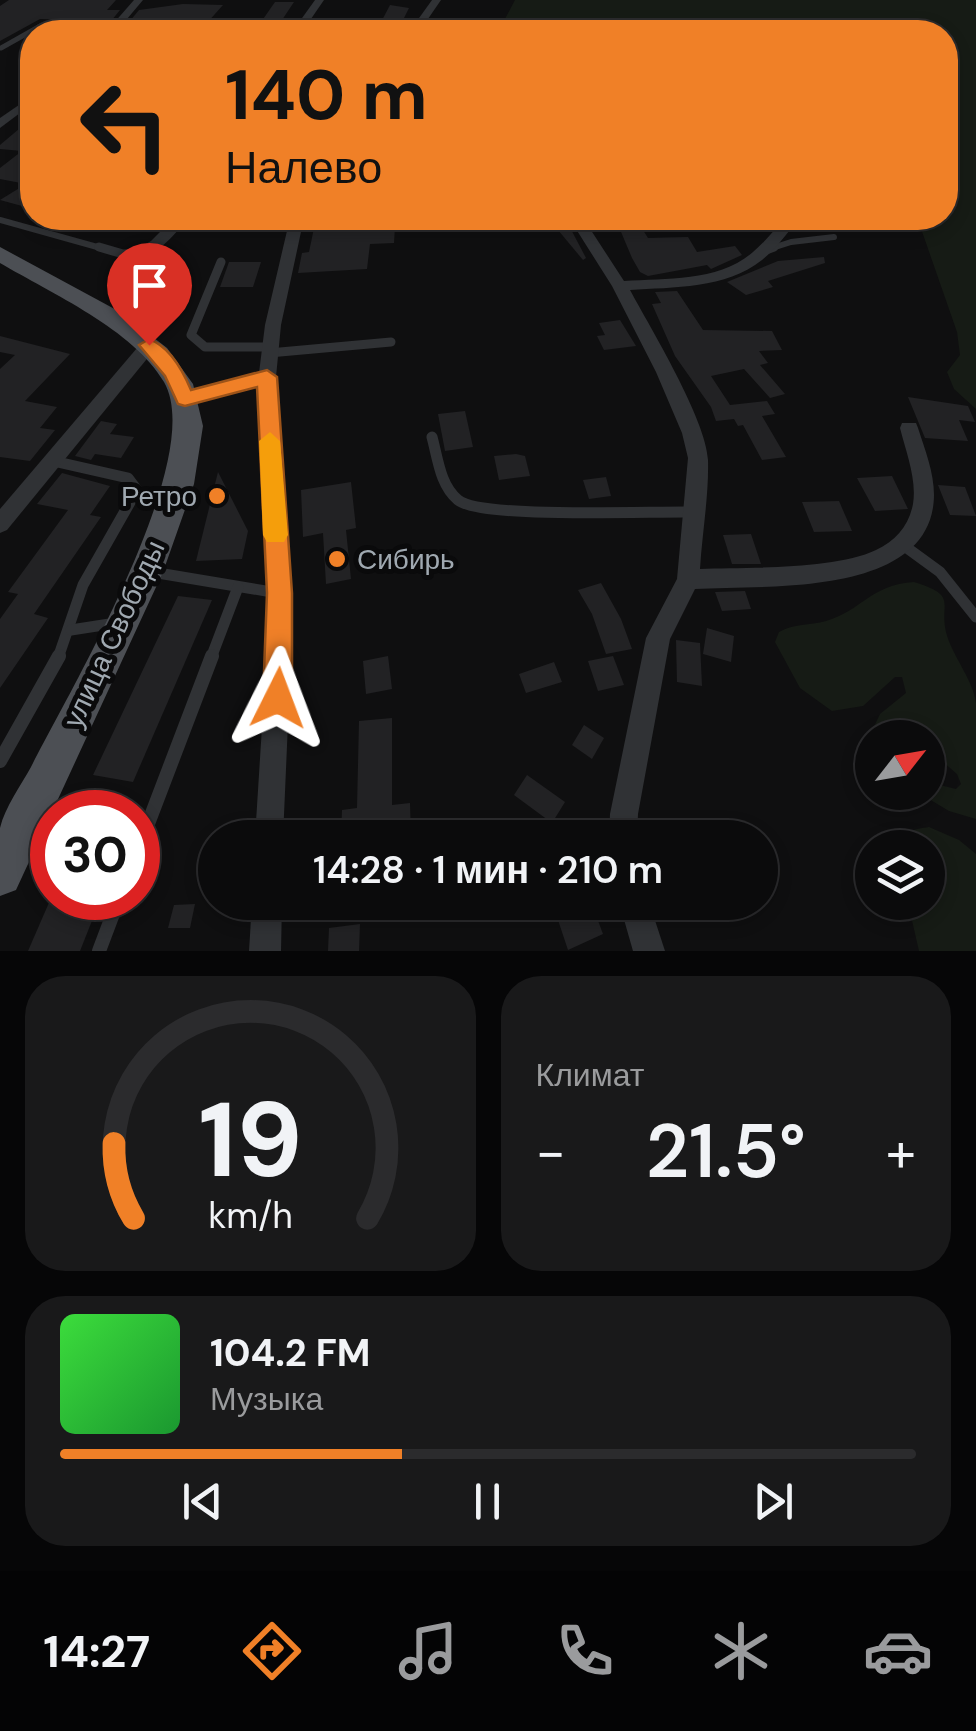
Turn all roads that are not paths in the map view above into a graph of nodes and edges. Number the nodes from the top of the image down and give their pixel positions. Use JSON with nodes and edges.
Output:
{"nodes":[{"id":1,"x":139,"y":0,"type":"edge"},
{"id":2,"x":122,"y":20,"type":"edge"},
{"id":3,"x":20,"y":108,"type":"edge"},
{"id":4,"x":0,"y":124,"type":"edge"},
{"id":5,"x":35,"y":230,"type":"edge"},
{"id":6,"x":169,"y":230,"type":"edge"},
{"id":7,"x":294,"y":230,"type":"edge"},
{"id":8,"x":584,"y":230,"type":"edge"},
{"id":9,"x":782,"y":230,"type":"edge"},
{"id":10,"x":834,"y":237,"type":"dead end"},
{"id":11,"x":763,"y":251,"type":"junction"},
{"id":12,"x":140,"y":253,"type":"joint"},
{"id":13,"x":0,"y":254,"type":"edge"},
{"id":14,"x":220,"y":262,"type":"dead end"},
{"id":15,"x":620,"y":286,"type":"junction"},
{"id":16,"x":391,"y":342,"type":"dead end"},
{"id":17,"x":149,"y":345,"type":"junction"},
{"id":18,"x":269,"y":350,"type":"junction"},
{"id":19,"x":267,"y":377,"type":"junction"},
{"id":20,"x":183,"y":392,"type":"junction"},
{"id":21,"x":910,"y":428,"type":"dead end"},
{"id":22,"x":432,"y":436,"type":"dead end"},
{"id":23,"x":52,"y":460,"type":"junction"},
{"id":24,"x":694,"y":512,"type":"junction"},
{"id":25,"x":0,"y":524,"type":"edge"},
{"id":26,"x":903,"y":545,"type":"junction"},
{"id":27,"x":146,"y":572,"type":"junction"},
{"id":28,"x":688,"y":580,"type":"junction"},
{"id":29,"x":238,"y":587,"type":"junction"},
{"id":30,"x":280,"y":593,"type":"junction"},
{"id":31,"x":976,"y":617,"type":"edge"},
{"id":32,"x":122,"y":622,"type":"junction"},
{"id":33,"x":71,"y":630,"type":"junction"},
{"id":34,"x":0,"y":762,"type":"edge"},
{"id":35,"x":160,"y":792,"type":"edge"},
{"id":36,"x":270,"y":820,"type":"edge"},
{"id":37,"x":624,"y":820,"type":"edge"},
{"id":38,"x":0,"y":874,"type":"edge"},
{"id":39,"x":111,"y":920,"type":"edge"},
{"id":40,"x":266,"y":920,"type":"edge"},
{"id":41,"x":640,"y":920,"type":"edge"},
{"id":42,"x":99,"y":951,"type":"edge"},
{"id":43,"x":265,"y":951,"type":"edge"},
{"id":44,"x":650,"y":951,"type":"edge"}],
"edges":[{"from":1,"to":2,"type":"street"},
{"from":3,"to":4,"type":"street"},
{"from":5,"to":12,"type":"lane"},
{"from":6,"to":12,"type":"street"},
{"from":7,"to":18,"type":"street"},
{"from":8,"to":15,"type":"street"},
{"from":9,"to":11,"type":"street"},
{"from":10,"to":11,"type":"lane"},
{"from":11,"to":15,"type":"street"},
{"from":13,"to":17,"type":"main road"},
{"from":14,"to":18,"type":"lane"},
{"from":15,"to":24,"type":"street"},
{"from":16,"to":18,"type":"lane"},
{"from":17,"to":20,"type":"main road"},
{"from":17,"to":23,"type":"street"},
{"from":18,"to":19,"type":"street"},
{"from":19,"to":20,"type":"street"},
{"from":19,"to":30,"type":"street"},
{"from":20,"to":27,"type":"main road","name":"улица Свободы"},
{"from":21,"to":26,"type":"street"},
{"from":22,"to":24,"type":"lane"},
{"from":23,"to":25,"type":"street"},
{"from":23,"to":33,"type":"lane"},
{"from":24,"to":28,"type":"street"},
{"from":26,"to":28,"type":"street"},
{"from":26,"to":31,"type":"lane"},
{"from":27,"to":29,"type":"lane"},
{"from":27,"to":32,"type":"main road","name":"улица Свободы"},
{"from":28,"to":37,"type":"street"},
{"from":29,"to":30,"type":"lane"},
{"from":29,"to":35,"type":"lane"},
{"from":30,"to":36,"type":"street"},
{"from":32,"to":33,"type":"lane"},
{"from":32,"to":38,"type":"main road","name":"улица Свободы"},
{"from":33,"to":34,"type":"lane"},
{"from":39,"to":42,"type":"lane"},
{"from":40,"to":43,"type":"street"},
{"from":41,"to":44,"type":"street"}]}
